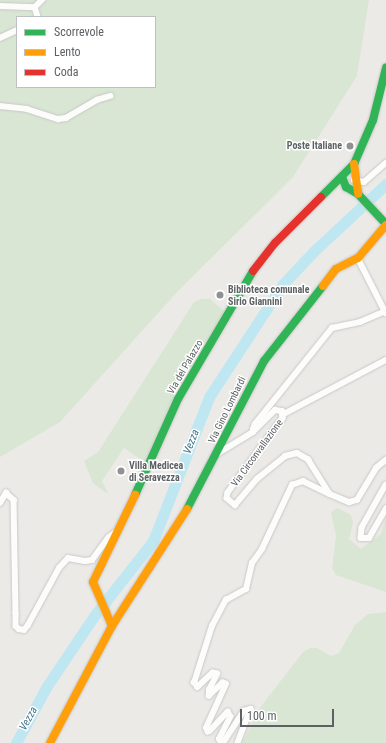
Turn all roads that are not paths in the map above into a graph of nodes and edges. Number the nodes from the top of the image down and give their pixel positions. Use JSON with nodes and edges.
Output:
{"nodes":[{"id":1,"x":42,"y":0,"type":"edge"},
{"id":2,"x":0,"y":6,"type":"edge"},
{"id":3,"x":35,"y":7,"type":"junction"},
{"id":4,"x":38,"y":16,"type":"edge"},
{"id":5,"x":16,"y":30,"type":"edge"},
{"id":6,"x":0,"y":38,"type":"edge"},
{"id":7,"x":386,"y":68,"type":"edge"},
{"id":8,"x":110,"y":96,"type":"dead end"},
{"id":9,"x":0,"y":106,"type":"edge"},
{"id":10,"x":386,"y":163,"type":"edge"},
{"id":11,"x":354,"y":164,"type":"junction"},
{"id":12,"x":342,"y":177,"type":"junction"},
{"id":13,"x":354,"y":180,"type":"junction"},
{"id":14,"x":358,"y":194,"type":"junction"},
{"id":15,"x":386,"y":225,"type":"edge"},
{"id":16,"x":358,"y":258,"type":"junction"},
{"id":17,"x":385,"y":311,"type":"edge"},
{"id":18,"x":386,"y":360,"type":"edge"},
{"id":19,"x":284,"y":414,"type":"junction"},
{"id":20,"x":253,"y":432,"type":"junction"},
{"id":21,"x":217,"y":454,"type":"junction"},
{"id":22,"x":386,"y":460,"type":"edge"},
{"id":23,"x":386,"y":484,"type":"edge"},
{"id":24,"x":330,"y":494,"type":"junction"},
{"id":25,"x":0,"y":503,"type":"edge"},
{"id":26,"x":386,"y":509,"type":"edge"},
{"id":27,"x":118,"y":530,"type":"junction"},
{"id":28,"x":112,"y":626,"type":"junction"},
{"id":29,"x":50,"y":743,"type":"edge"},
{"id":30,"x":222,"y":743,"type":"edge"},
{"id":31,"x":238,"y":743,"type":"edge"}],
"edges":[{"from":1,"to":3,"type":"street"},
{"from":2,"to":3,"type":"street"},
{"from":3,"to":4,"type":"street"},
{"from":5,"to":6,"type":"street"},
{"from":7,"to":11,"type":"main road"},
{"from":8,"to":9,"type":"street"},
{"from":10,"to":13,"type":"street"},
{"from":11,"to":12,"type":"main road","name":"Via del Palazzo"},
{"from":11,"to":13,"type":"main road"},
{"from":12,"to":13,"type":"main road"},
{"from":12,"to":14,"type":"main road"},
{"from":12,"to":27,"type":"main road","name":"Via del Palazzo"},
{"from":13,"to":14,"type":"main road"},
{"from":14,"to":15,"type":"main road"},
{"from":15,"to":16,"type":"main road","name":"Via Gino Lombardi"},
{"from":16,"to":17,"type":"street"},
{"from":16,"to":21,"type":"main road","name":"Via Gino Lombardi"},
{"from":17,"to":20,"type":"street"},
{"from":18,"to":19,"type":"street"},
{"from":19,"to":20,"type":"street","name":"Via Circonvallazione"},
{"from":19,"to":24,"type":"street","name":"Via Circonvallazione"},
{"from":20,"to":21,"type":"street"},
{"from":21,"to":28,"type":"main road","name":"Via Gino Lombardi"},
{"from":22,"to":24,"type":"street"},
{"from":23,"to":26,"type":"street"},
{"from":24,"to":30,"type":"street"},
{"from":25,"to":27,"type":"street"},
{"from":27,"to":28,"type":"main road","name":"Via del Palazzo"},
{"from":28,"to":29,"type":"main road","name":"Via Gino Lombardi"},
{"from":30,"to":31,"type":"street"}]}
